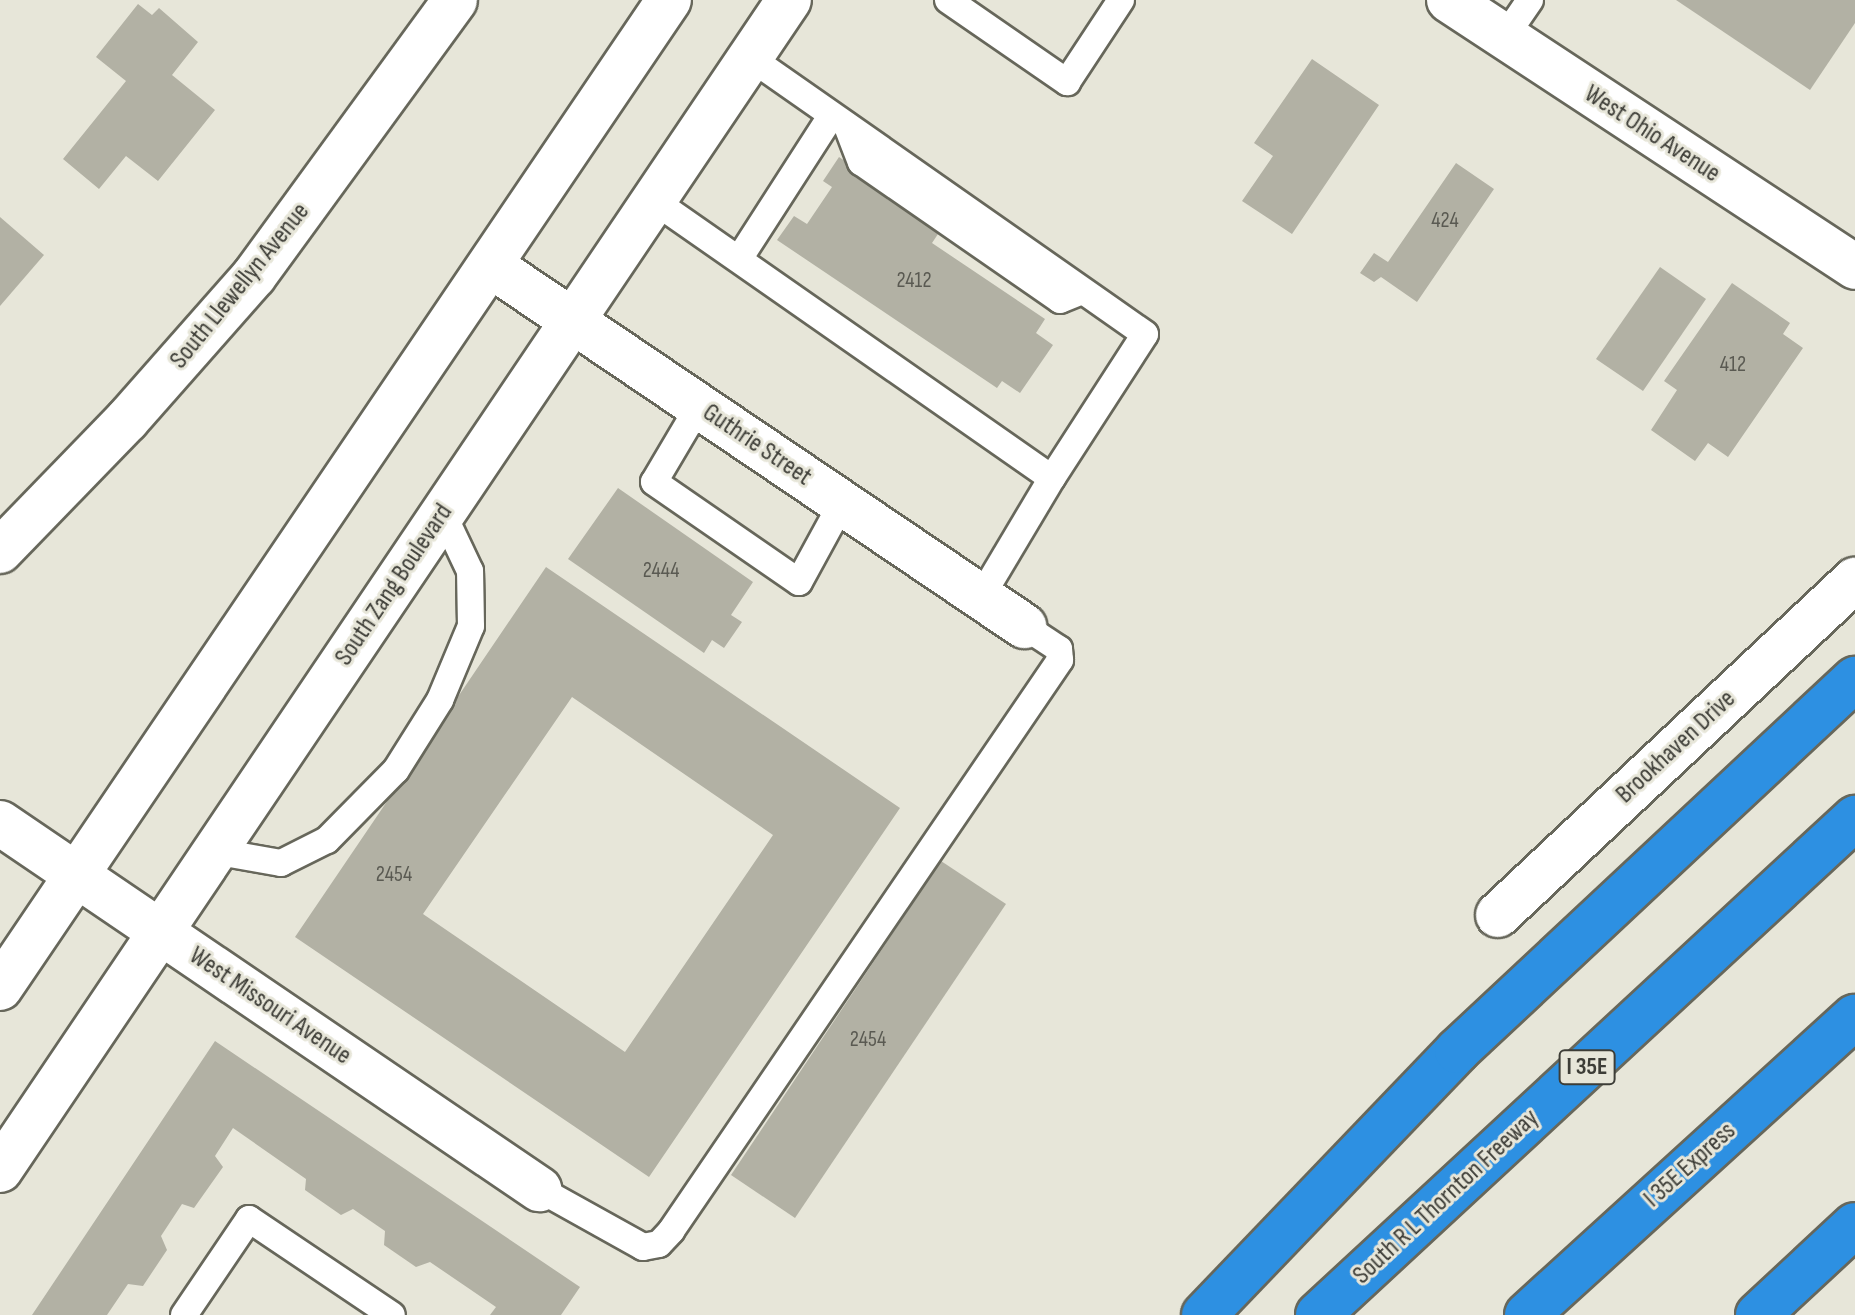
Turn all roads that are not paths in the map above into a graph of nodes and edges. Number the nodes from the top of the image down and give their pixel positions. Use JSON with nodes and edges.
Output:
{"nodes":[{"id":1,"x":455,"y":0,"type":"edge"},
{"id":2,"x":669,"y":0,"type":"edge"},
{"id":3,"x":789,"y":0,"type":"edge"},
{"id":4,"x":948,"y":0,"type":"edge"},
{"id":5,"x":1121,"y":0,"type":"edge"},
{"id":6,"x":1449,"y":0,"type":"edge"},
{"id":7,"x":1530,"y":0,"type":"edge"},
{"id":8,"x":1504,"y":38,"type":"junction"},
{"id":9,"x":750,"y":57,"type":"junction"},
{"id":10,"x":839,"y":121,"type":"junction"},
{"id":11,"x":653,"y":200,"type":"junction"},
{"id":12,"x":739,"y":259,"type":"junction"},
{"id":13,"x":490,"y":265,"type":"junction"},
{"id":14,"x":1855,"y":267,"type":"edge"},
{"id":15,"x":575,"y":321,"type":"junction"},
{"id":16,"x":699,"y":406,"type":"junction"},
{"id":17,"x":1052,"y":478,"type":"junction"},
{"id":18,"x":842,"y":503,"type":"junction"},
{"id":19,"x":443,"y":514,"type":"junction"},
{"id":20,"x":0,"y":551,"type":"edge"},
{"id":21,"x":1855,"y":580,"type":"edge"},
{"id":22,"x":981,"y":597,"type":"junction"},
{"id":23,"x":1024,"y":626,"type":"joint"},
{"id":24,"x":1855,"y":679,"type":"edge"},
{"id":25,"x":1855,"y":818,"type":"edge"},
{"id":26,"x":0,"y":823,"type":"edge"},
{"id":27,"x":213,"y":851,"type":"junction"},
{"id":28,"x":77,"y":874,"type":"junction"},
{"id":29,"x":1498,"y":915,"type":"dead end"},
{"id":30,"x":159,"y":930,"type":"junction"},
{"id":31,"x":0,"y":988,"type":"edge"},
{"id":32,"x":1855,"y":1017,"type":"edge"},
{"id":33,"x":0,"y":1170,"type":"edge"},
{"id":34,"x":539,"y":1189,"type":"joint"},
{"id":35,"x":1855,"y":1225,"type":"edge"},
{"id":36,"x":184,"y":1315,"type":"edge"},
{"id":37,"x":392,"y":1315,"type":"edge"},
{"id":38,"x":1204,"y":1315,"type":"edge"},
{"id":39,"x":1318,"y":1315,"type":"edge"},
{"id":40,"x":1527,"y":1315,"type":"edge"},
{"id":41,"x":1758,"y":1315,"type":"edge"}],
"edges":[{"from":1,"to":20,"type":"street","name":"South Llewellyn Avenue"},
{"from":2,"to":13,"type":"street"},
{"from":3,"to":9,"type":"street","name":"South Zang Boulevard"},
{"from":4,"to":5,"type":"lane"},
{"from":6,"to":8,"type":"street","name":"West Ohio Avenue"},
{"from":7,"to":8,"type":"lane"},
{"from":8,"to":14,"type":"street","name":"West Ohio Avenue"},
{"from":9,"to":10,"type":"lane"},
{"from":9,"to":11,"type":"street","name":"South Zang Boulevard"},
{"from":10,"to":12,"type":"lane"},
{"from":10,"to":17,"type":"lane"},
{"from":11,"to":12,"type":"lane"},
{"from":11,"to":15,"type":"street","name":"South Zang Boulevard"},
{"from":12,"to":17,"type":"lane"},
{"from":13,"to":15,"type":"street","name":"Guthrie Street"},
{"from":13,"to":28,"type":"street"},
{"from":15,"to":16,"type":"street","name":"Guthrie Street"},
{"from":15,"to":19,"type":"street","name":"South Zang Boulevard"},
{"from":16,"to":18,"type":"street","name":"Guthrie Street"},
{"from":16,"to":18,"type":"lane"},
{"from":17,"to":22,"type":"lane"},
{"from":18,"to":22,"type":"street","name":"Guthrie Street"},
{"from":19,"to":27,"type":"street","name":"South Zang Boulevard"},
{"from":19,"to":27,"type":"lane"},
{"from":21,"to":29,"type":"street","name":"Brookhaven Drive"},
{"from":22,"to":23,"type":"street","name":"Guthrie Street"},
{"from":23,"to":34,"type":"lane"},
{"from":24,"to":38,"type":"highway"},
{"from":25,"to":39,"type":"highway","name":"South R L Thornton Freeway","number":"I 35E"},
{"from":26,"to":28,"type":"street","name":"West Missouri Avenue"},
{"from":27,"to":30,"type":"street","name":"South Zang Boulevard"},
{"from":28,"to":30,"type":"street","name":"West Missouri Avenue"},
{"from":28,"to":31,"type":"street"},
{"from":30,"to":33,"type":"street","name":"South Zang Boulevard"},
{"from":30,"to":34,"type":"street","name":"West Missouri Avenue"},
{"from":32,"to":40,"type":"highway","name":"I 35E Express"},
{"from":35,"to":41,"type":"highway"},
{"from":36,"to":37,"type":"lane"}]}
